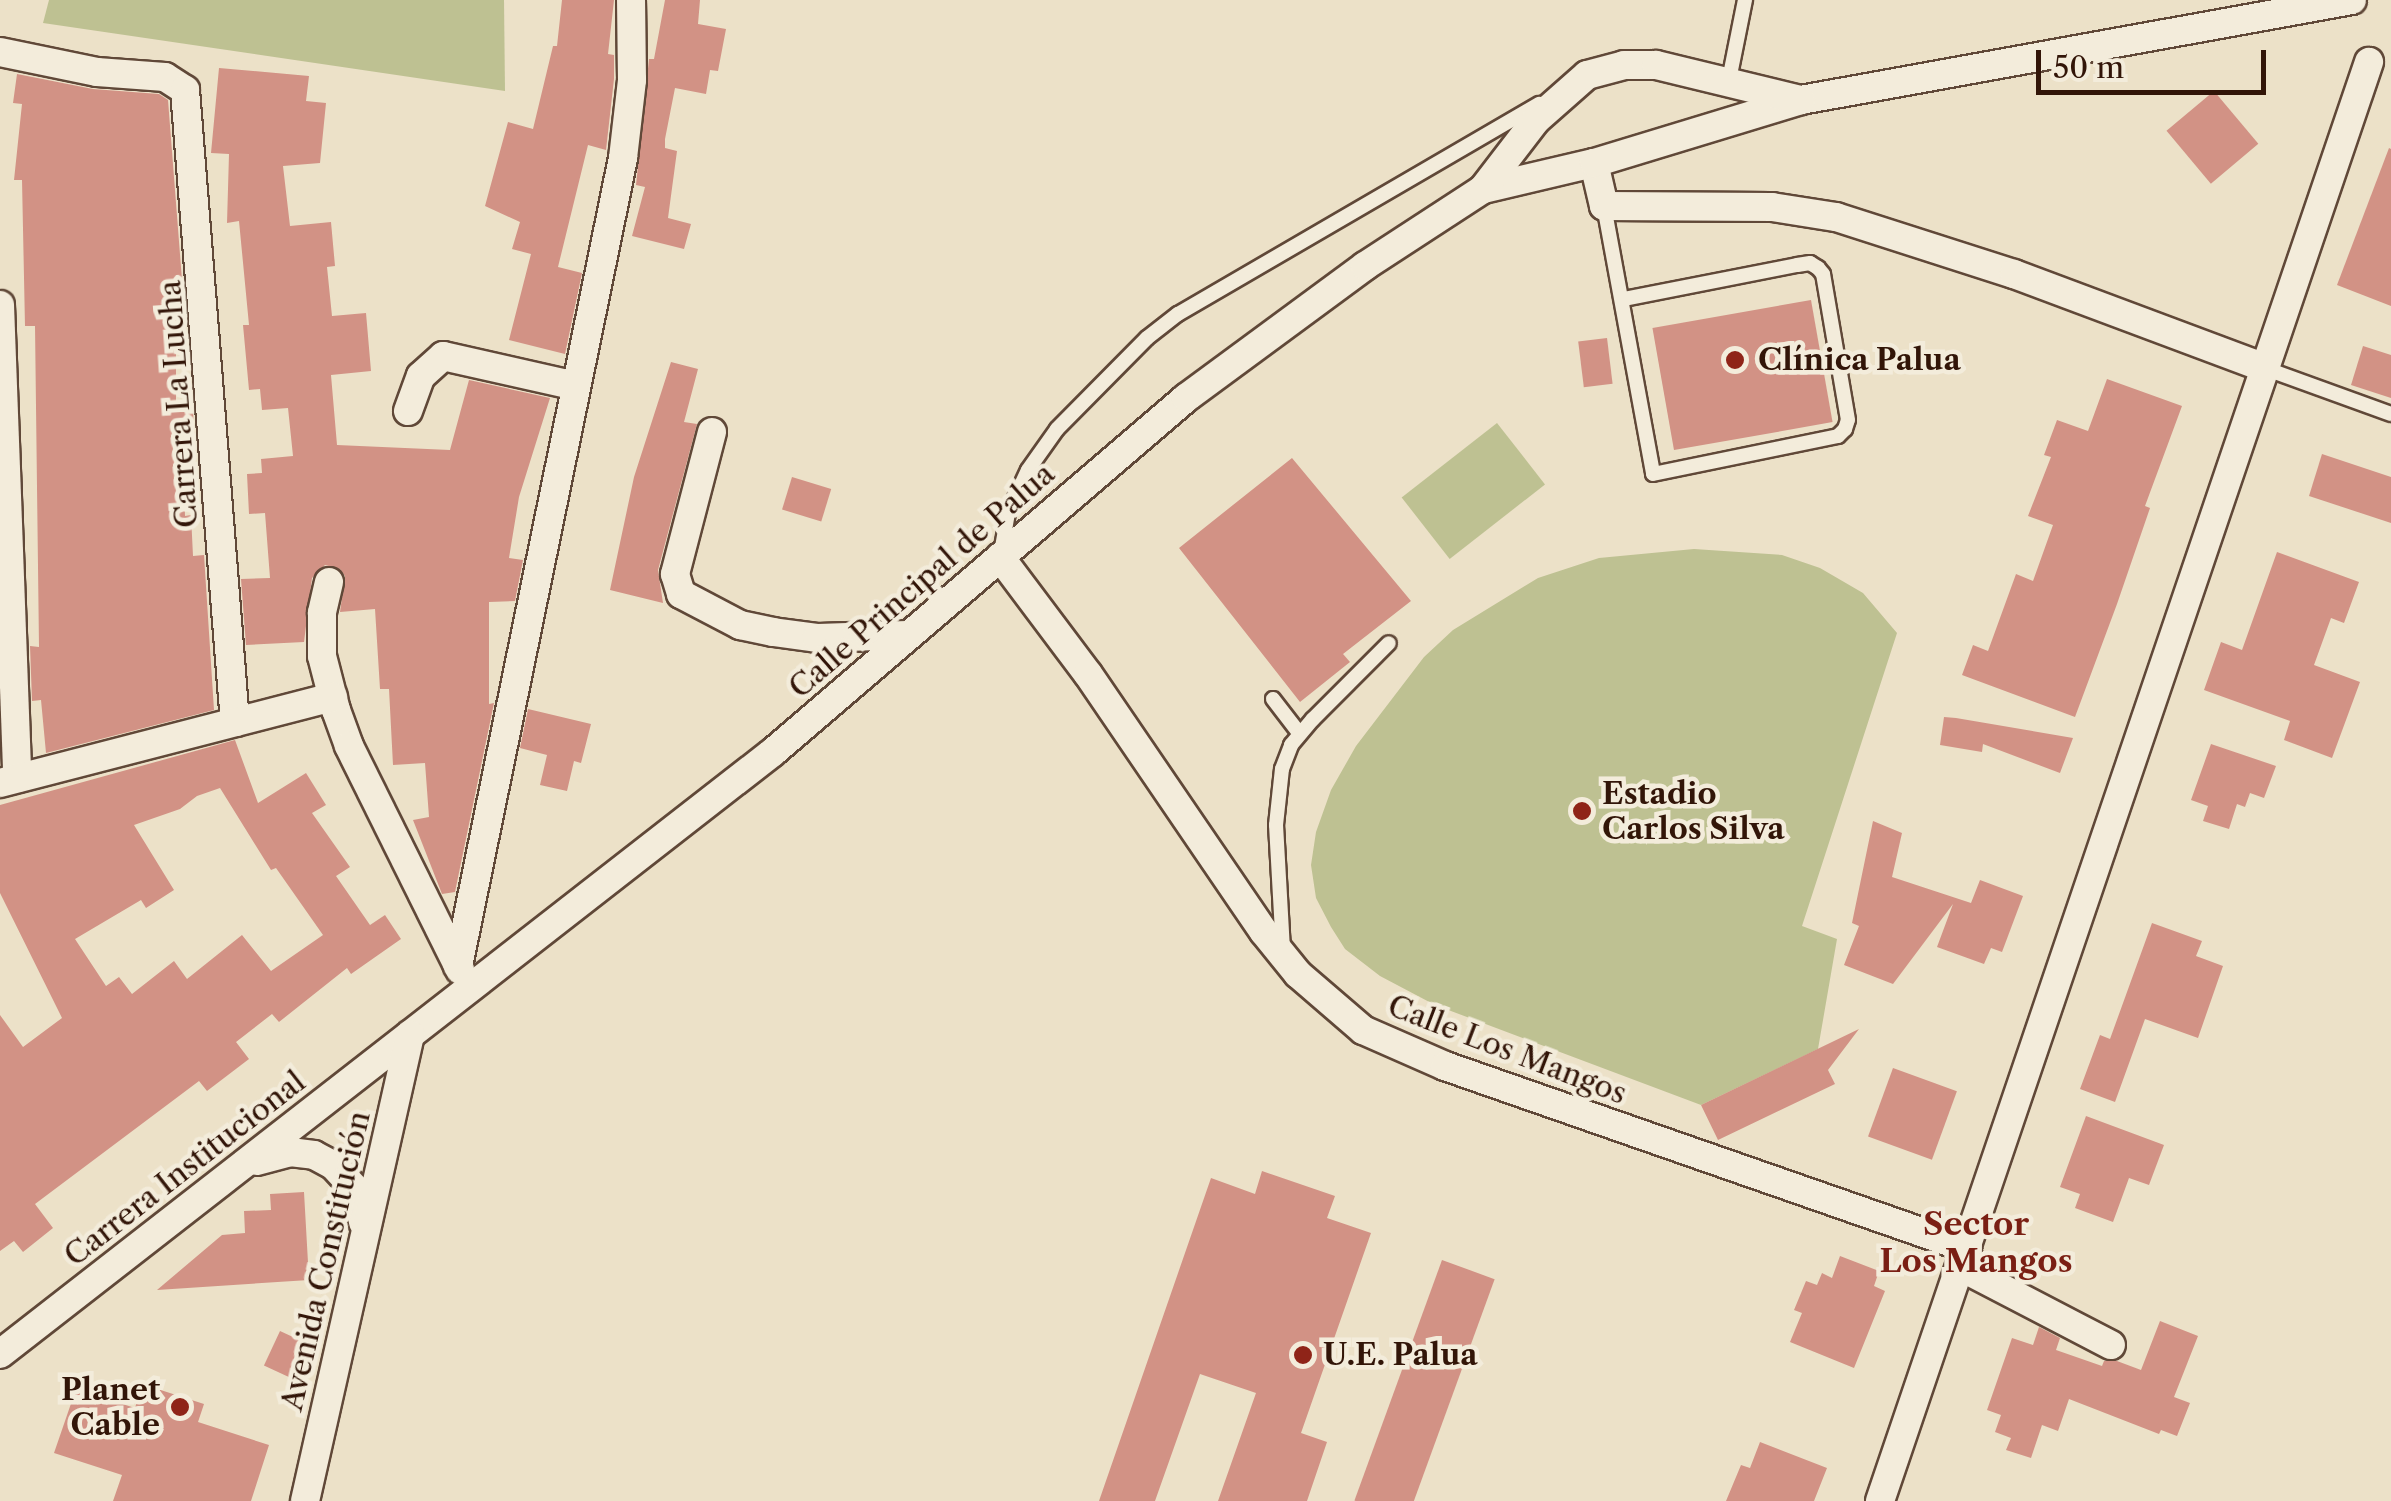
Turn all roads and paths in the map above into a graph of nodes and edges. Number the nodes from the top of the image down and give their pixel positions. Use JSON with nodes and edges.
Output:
{"nodes":[{"id":1,"x":631,"y":0,"type":"edge"},
{"id":2,"x":1745,"y":0,"type":"edge"},
{"id":3,"x":2352,"y":0,"type":"edge"},
{"id":4,"x":0,"y":52,"type":"edge"},
{"id":5,"x":2369,"y":62,"type":"dead end"},
{"id":6,"x":1587,"y":74,"type":"junction"},
{"id":7,"x":1729,"y":80,"type":"junction"},
{"id":8,"x":1801,"y":100,"type":"junction"},
{"id":9,"x":1594,"y":164,"type":"junction"},
{"id":10,"x":1483,"y":188,"type":"junction"},
{"id":11,"x":1604,"y":206,"type":"junction"},
{"id":12,"x":1623,"y":299,"type":"junction"},
{"id":13,"x":0,"y":305,"type":"edge"},
{"id":14,"x":2263,"y":368,"type":"junction"},
{"id":15,"x":576,"y":386,"type":"junction"},
{"id":16,"x":408,"y":411,"type":"dead end"},
{"id":17,"x":2391,"y":414,"type":"edge"},
{"id":18,"x":712,"y":432,"type":"dead end"},
{"id":19,"x":1000,"y":558,"type":"junction"},
{"id":20,"x":329,"y":582,"type":"dead end"},
{"id":21,"x":908,"y":635,"type":"junction"},
{"id":22,"x":1389,"y":644,"type":"dead end"},
{"id":23,"x":333,"y":697,"type":"junction"},
{"id":24,"x":1273,"y":699,"type":"dead end"},
{"id":25,"x":235,"y":722,"type":"junction"},
{"id":26,"x":1300,"y":734,"type":"junction"},
{"id":27,"x":9,"y":781,"type":"edge"},
{"id":28,"x":1283,"y":956,"type":"junction"},
{"id":29,"x":464,"y":978,"type":"junction"},
{"id":30,"x":410,"y":1035,"type":"junction"},
{"id":31,"x":246,"y":1163,"type":"junction"},
{"id":32,"x":363,"y":1241,"type":"junction"},
{"id":33,"x":1964,"y":1258,"type":"junction"},
{"id":34,"x":4,"y":1343,"type":"edge"},
{"id":35,"x":2111,"y":1345,"type":"dead end"},
{"id":36,"x":305,"y":1501,"type":"edge"},
{"id":37,"x":1880,"y":1501,"type":"edge"}],
"edges":[{"from":1,"to":15,"type":"street"},
{"from":2,"to":7,"type":"lane"},
{"from":3,"to":8,"type":"street","name":"Calle Principal de Palua"},
{"from":4,"to":25,"type":"street","name":"Carrera La Lucha"},
{"from":5,"to":14,"type":"street"},
{"from":6,"to":7,"type":"street","name":"Calle Principal de Palua"},
{"from":6,"to":10,"type":"street","name":"Calle Principal de Palua"},
{"from":6,"to":19,"type":"lane"},
{"from":7,"to":8,"type":"street","name":"Calle Principal de Palua"},
{"from":8,"to":9,"type":"street","name":"Calle Principal de Palua"},
{"from":9,"to":10,"type":"street","name":"Calle Principal de Palua"},
{"from":9,"to":11,"type":"street"},
{"from":10,"to":19,"type":"street","name":"Calle Principal de Palua"},
{"from":11,"to":12,"type":"lane"},
{"from":11,"to":14,"type":"street"},
{"from":12,"to":12,"type":"lane"},
{"from":13,"to":27,"type":"street"},
{"from":14,"to":17,"type":"lane"},
{"from":14,"to":33,"type":"street"},
{"from":15,"to":16,"type":"street"},
{"from":15,"to":29,"type":"street"},
{"from":18,"to":21,"type":"street"},
{"from":19,"to":21,"type":"street","name":"Calle Principal de Palua"},
{"from":19,"to":28,"type":"street","name":"Calle Los Mangos"},
{"from":20,"to":23,"type":"street"},
{"from":21,"to":29,"type":"street","name":"Calle Principal de Palua"},
{"from":22,"to":26,"type":"lane"},
{"from":23,"to":25,"type":"street"},
{"from":23,"to":29,"type":"street"},
{"from":24,"to":26,"type":"lane"},
{"from":25,"to":27,"type":"street"},
{"from":26,"to":28,"type":"lane"},
{"from":28,"to":33,"type":"street","name":"Calle Los Mangos"},
{"from":29,"to":30,"type":"street","name":"Calle Principal de Palua"},
{"from":30,"to":31,"type":"street","name":"Carrera Institucional"},
{"from":30,"to":32,"type":"street","name":"Avenida Constitución"},
{"from":31,"to":32,"type":"street"},
{"from":31,"to":34,"type":"street","name":"Carrera Institucional"},
{"from":32,"to":36,"type":"street","name":"Avenida Constitución"},
{"from":33,"to":35,"type":"street","name":"Calle Los Mangos"},
{"from":33,"to":37,"type":"street"}]}
